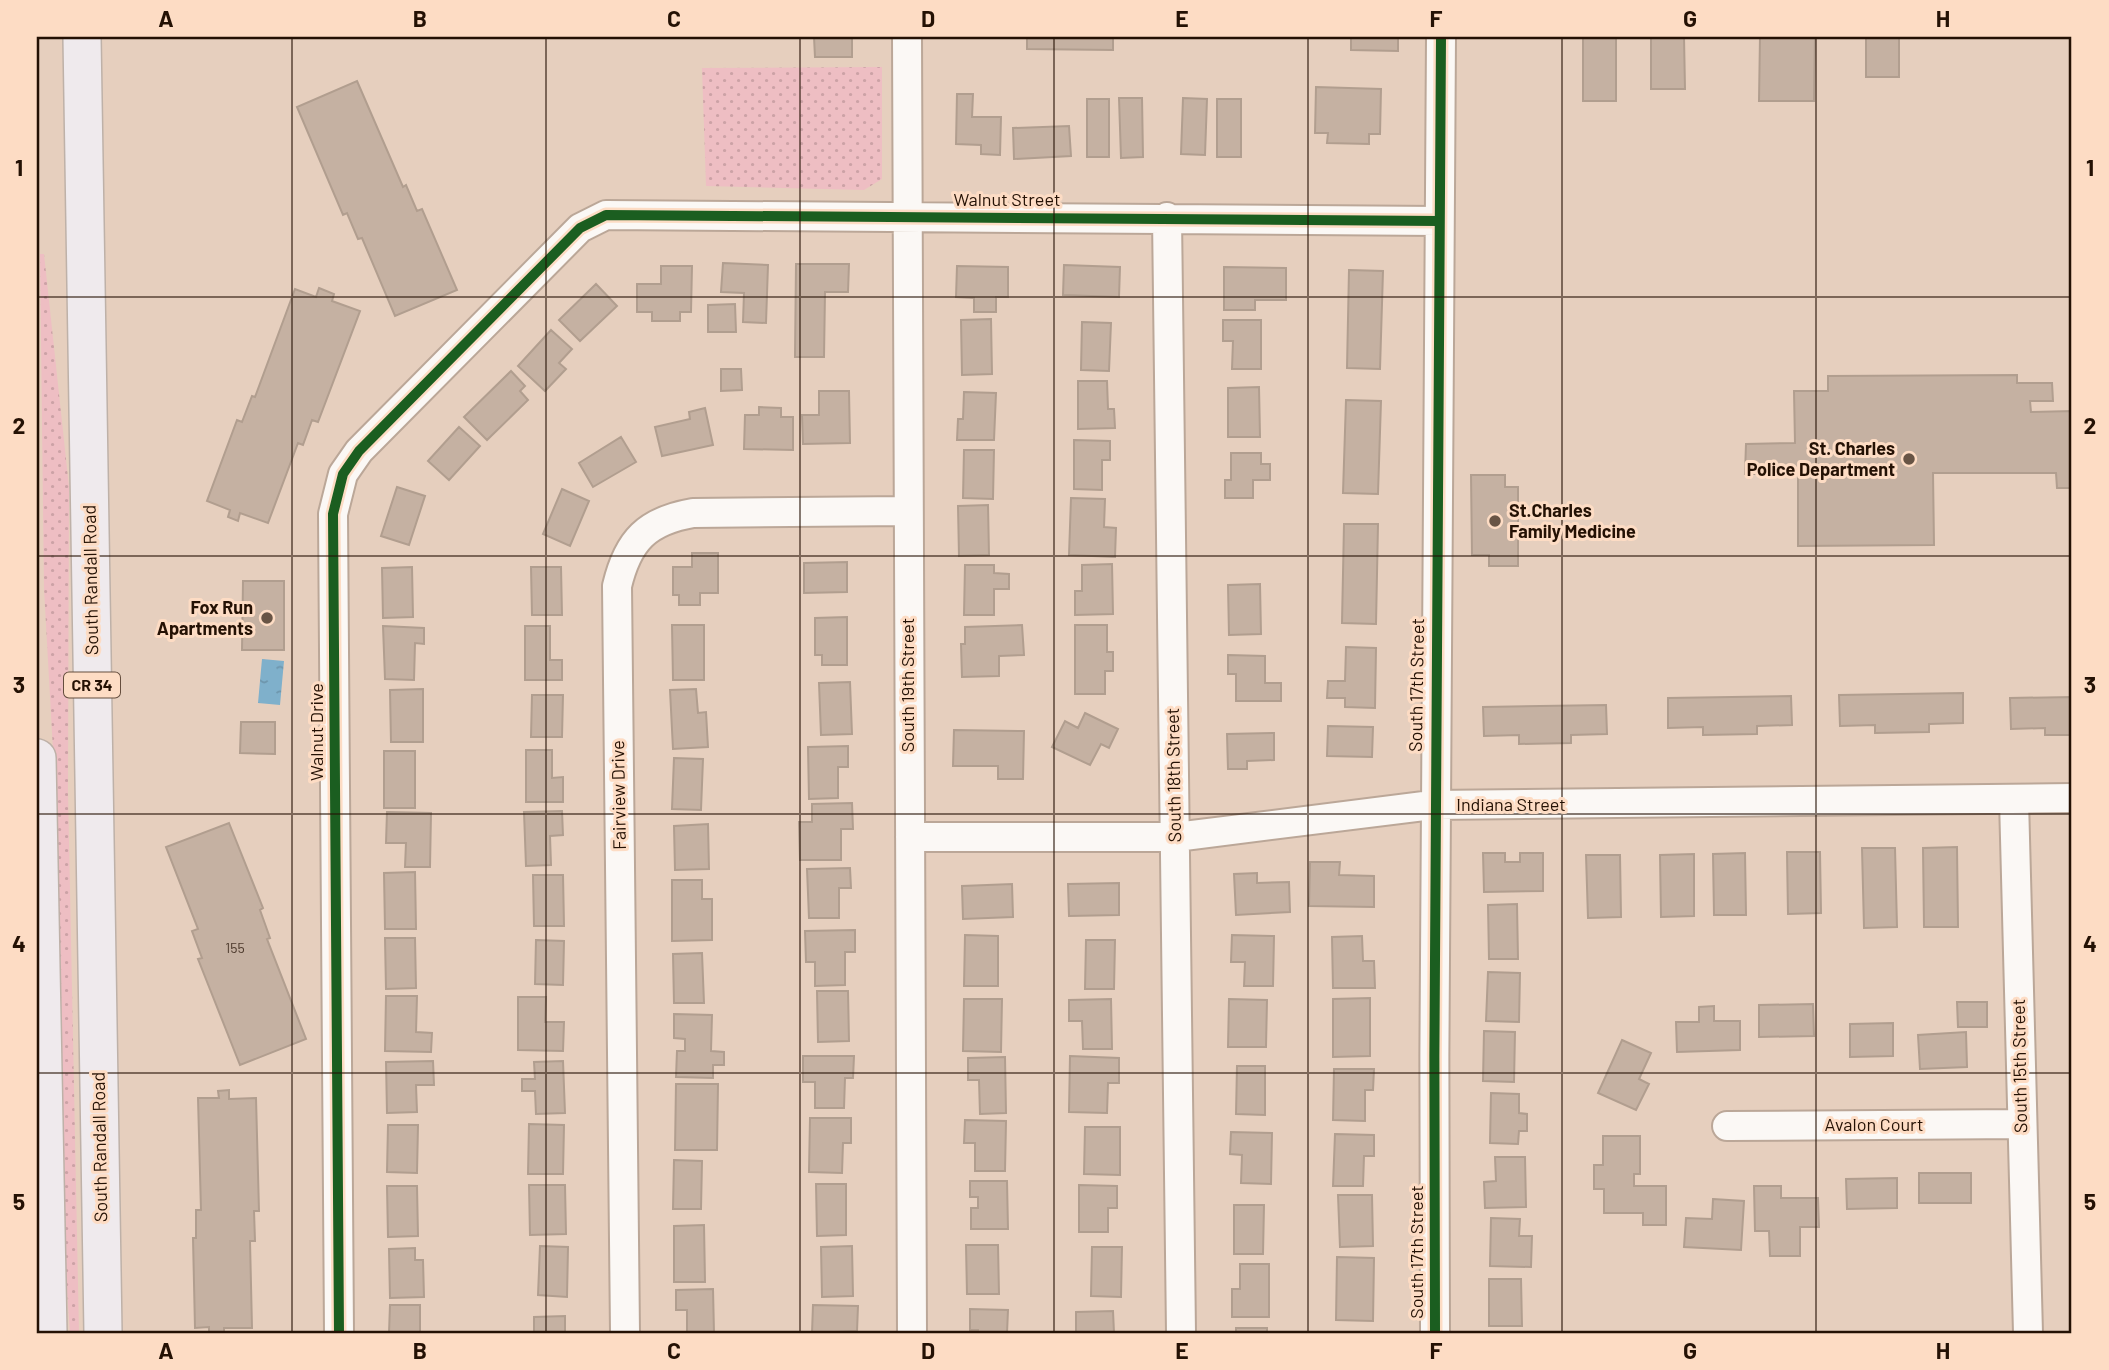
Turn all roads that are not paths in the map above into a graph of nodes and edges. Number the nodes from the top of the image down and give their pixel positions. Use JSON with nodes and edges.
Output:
{"nodes":[{"id":1,"x":82,"y":37,"type":"edge"},
{"id":2,"x":907,"y":37,"type":"edge"},
{"id":3,"x":1441,"y":37,"type":"edge"},
{"id":4,"x":1167,"y":217,"type":"junction"},
{"id":5,"x":908,"y":218,"type":"junction"},
{"id":6,"x":1439,"y":221,"type":"junction"},
{"id":7,"x":580,"y":228,"type":"joint"},
{"id":8,"x":907,"y":511,"type":"junction"},
{"id":9,"x":37,"y":758,"type":"edge"},
{"id":10,"x":2072,"y":798,"type":"edge"},
{"id":11,"x":2014,"y":800,"type":"junction"},
{"id":12,"x":1432,"y":805,"type":"junction"},
{"id":13,"x":38,"y":822,"type":"edge"},
{"id":14,"x":910,"y":837,"type":"junction"},
{"id":15,"x":1176,"y":837,"type":"junction"},
{"id":16,"x":2021,"y":1124,"type":"junction"},
{"id":17,"x":1727,"y":1126,"type":"dead end"},
{"id":18,"x":48,"y":1333,"type":"edge"},
{"id":19,"x":103,"y":1333,"type":"edge"},
{"id":20,"x":339,"y":1333,"type":"edge"},
{"id":21,"x":625,"y":1333,"type":"edge"},
{"id":22,"x":912,"y":1333,"type":"edge"},
{"id":23,"x":1181,"y":1333,"type":"edge"},
{"id":24,"x":1435,"y":1333,"type":"edge"},
{"id":25,"x":2028,"y":1333,"type":"edge"}],
"edges":[{"from":1,"to":19,"type":"main road","name":"South Randall Road","number":"CR 34"},
{"from":2,"to":5,"type":"street","name":"South 19th Street"},
{"from":3,"to":6,"type":"street","name":"South 17th Street"},
{"from":4,"to":5,"type":"street","name":"Walnut Street"},
{"from":4,"to":6,"type":"street","name":"Walnut Street"},
{"from":4,"to":15,"type":"street","name":"South 18th Street"},
{"from":5,"to":7,"type":"street","name":"Walnut Street"},
{"from":5,"to":8,"type":"street","name":"South 19th Street"},
{"from":6,"to":12,"type":"street","name":"South 17th Street"},
{"from":7,"to":20,"type":"street","name":"Walnut Drive"},
{"from":8,"to":14,"type":"street","name":"South 19th Street"},
{"from":8,"to":21,"type":"street","name":"Fairview Drive"},
{"from":9,"to":13,"type":"main road"},
{"from":10,"to":11,"type":"street","name":"Indiana Street"},
{"from":11,"to":12,"type":"street","name":"Indiana Street"},
{"from":11,"to":16,"type":"street","name":"South 15th Street"},
{"from":12,"to":15,"type":"street","name":"Indiana Street"},
{"from":12,"to":24,"type":"street","name":"South 17th Street"},
{"from":13,"to":18,"type":"main road"},
{"from":14,"to":15,"type":"street","name":"Indiana Street"},
{"from":14,"to":22,"type":"street","name":"South 19th Street"},
{"from":15,"to":23,"type":"street","name":"South 18th Street"},
{"from":16,"to":17,"type":"street","name":"Avalon Court"},
{"from":16,"to":25,"type":"street","name":"South 15th Street"}]}
